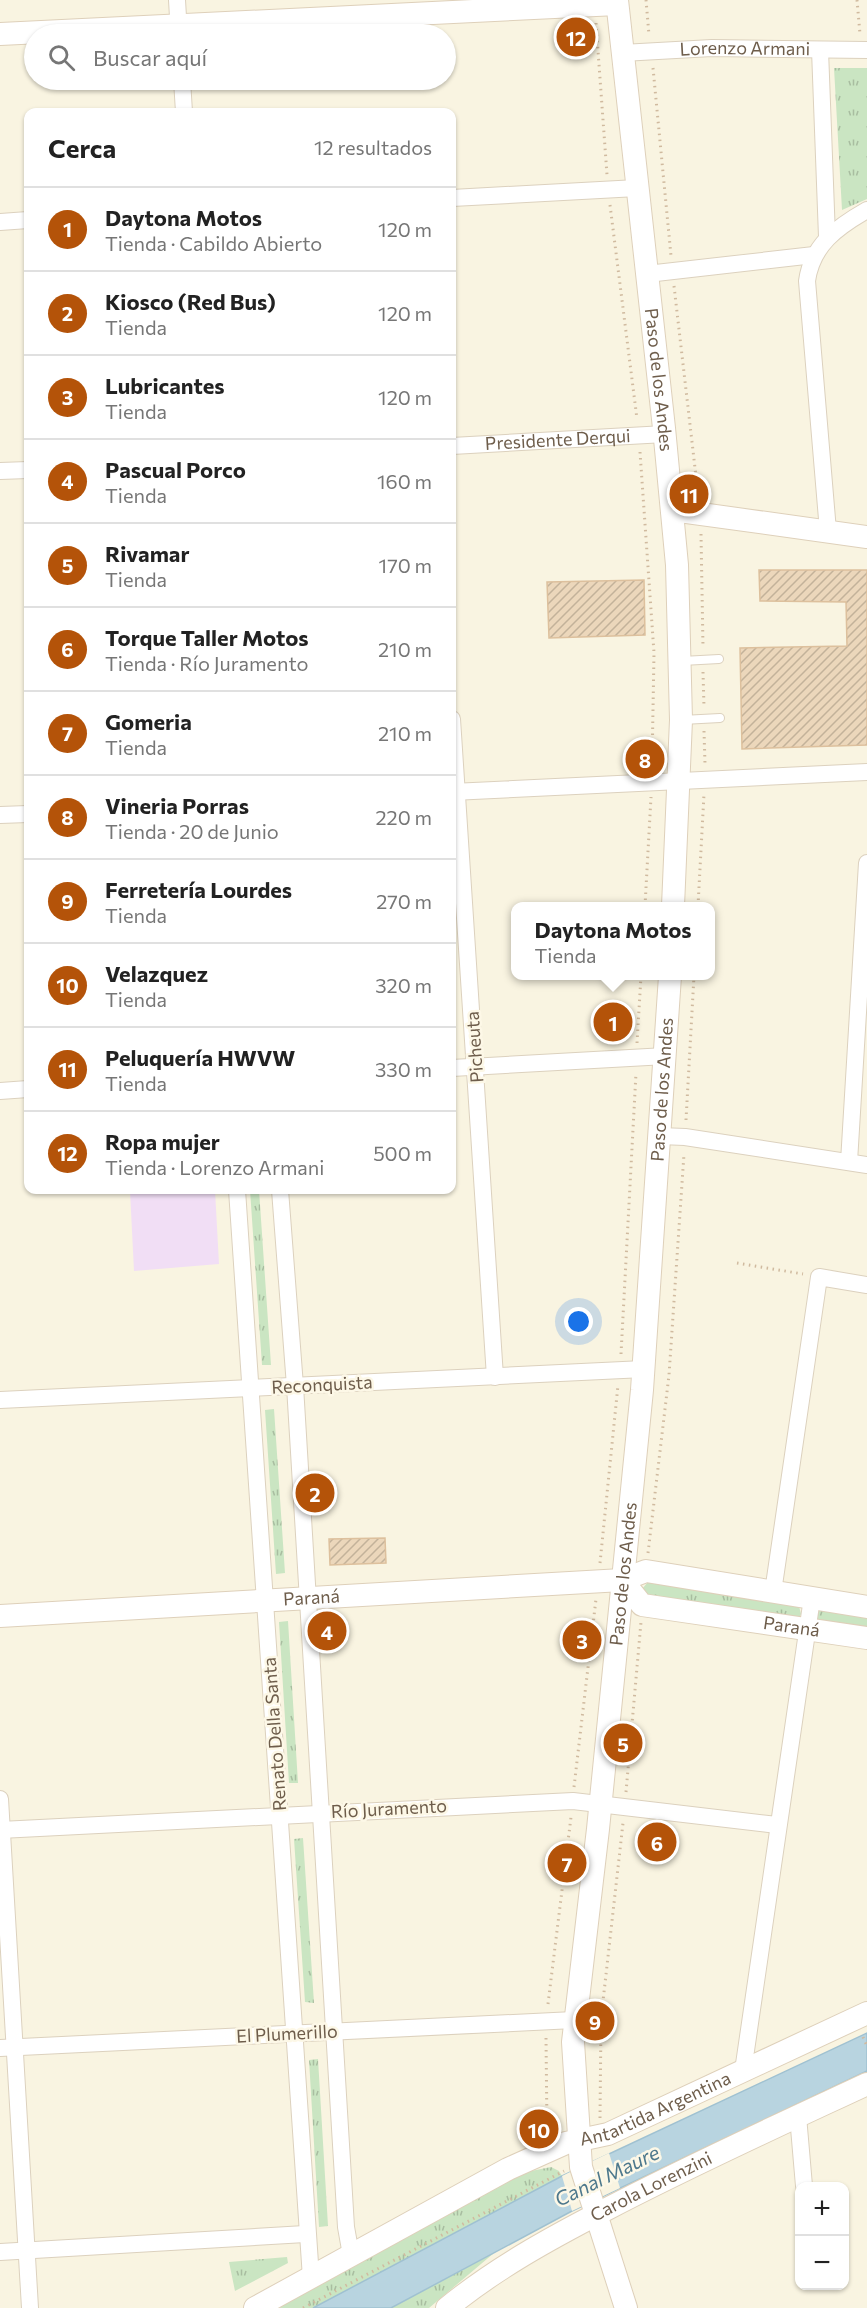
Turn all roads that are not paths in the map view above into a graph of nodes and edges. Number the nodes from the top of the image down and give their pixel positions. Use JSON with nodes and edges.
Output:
{"nodes":[{"id":1,"x":177,"y":0,"type":"edge"},
{"id":2,"x":617,"y":2,"type":"edge"},
{"id":3,"x":179,"y":24,"type":"edge"},
{"id":4,"x":273,"y":24,"type":"edge"},
{"id":5,"x":24,"y":33,"type":"edge"},
{"id":6,"x":0,"y":34,"type":"edge"},
{"id":7,"x":820,"y":50,"type":"junction"},
{"id":8,"x":864,"y":50,"type":"edge"},
{"id":9,"x":622,"y":53,"type":"junction"},
{"id":10,"x":183,"y":90,"type":"edge"},
{"id":11,"x":184,"y":108,"type":"edge"},
{"id":12,"x":637,"y":188,"type":"junction"},
{"id":13,"x":456,"y":198,"type":"edge"},
{"id":14,"x":867,"y":210,"type":"edge"},
{"id":15,"x":24,"y":220,"type":"edge"},
{"id":16,"x":0,"y":222,"type":"edge"},
{"id":17,"x":827,"y":237,"type":"junction"},
{"id":18,"x":814,"y":255,"type":"junction"},
{"id":19,"x":647,"y":274,"type":"junction"},
{"id":20,"x":665,"y":434,"type":"junction"},
{"id":21,"x":456,"y":446,"type":"edge"},
{"id":22,"x":24,"y":470,"type":"edge"},
{"id":23,"x":0,"y":471,"type":"edge"},
{"id":24,"x":672,"y":510,"type":"junction"},
{"id":25,"x":828,"y":531,"type":"junction"},
{"id":26,"x":867,"y":537,"type":"edge"},
{"id":27,"x":719,"y":659,"type":"dead end"},
{"id":28,"x":681,"y":661,"type":"junction"},
{"id":29,"x":720,"y":718,"type":"dead end"},
{"id":30,"x":681,"y":720,"type":"junction"},
{"id":31,"x":867,"y":772,"type":"edge"},
{"id":32,"x":679,"y":781,"type":"junction"},
{"id":33,"x":456,"y":792,"type":"edge"},
{"id":34,"x":24,"y":814,"type":"edge"},
{"id":35,"x":0,"y":815,"type":"edge"},
{"id":36,"x":456,"y":817,"type":"edge"},
{"id":37,"x":867,"y":862,"type":"edge"},
{"id":38,"x":673,"y":902,"type":"edge"},
{"id":39,"x":670,"y":980,"type":"edge"},
{"id":40,"x":666,"y":1056,"type":"junction"},
{"id":41,"x":476,"y":1066,"type":"junction"},
{"id":42,"x":456,"y":1068,"type":"edge"},
{"id":43,"x":24,"y":1089,"type":"edge"},
{"id":44,"x":0,"y":1090,"type":"edge"},
{"id":45,"x":660,"y":1136,"type":"junction"},
{"id":46,"x":849,"y":1162,"type":"junction"},
{"id":47,"x":867,"y":1165,"type":"edge"},
{"id":48,"x":237,"y":1194,"type":"edge"},
{"id":49,"x":280,"y":1194,"type":"edge"},
{"id":50,"x":867,"y":1285,"type":"edge"},
{"id":51,"x":644,"y":1369,"type":"junction"},
{"id":52,"x":495,"y":1377,"type":"junction"},
{"id":53,"x":295,"y":1386,"type":"junction"},
{"id":54,"x":250,"y":1388,"type":"junction"},
{"id":55,"x":0,"y":1400,"type":"edge"},
{"id":56,"x":622,"y":1580,"type":"junction"},
{"id":57,"x":773,"y":1592,"type":"junction"},
{"id":58,"x":307,"y":1598,"type":"junction"},
{"id":59,"x":812,"y":1598,"type":"junction"},
{"id":60,"x":267,"y":1600,"type":"junction"},
{"id":61,"x":867,"y":1607,"type":"edge"},
{"id":62,"x":0,"y":1616,"type":"edge"},
{"id":63,"x":807,"y":1629,"type":"junction"},
{"id":64,"x":867,"y":1638,"type":"edge"},
{"id":65,"x":0,"y":1799,"type":"edge"},
{"id":66,"x":601,"y":1803,"type":"junction"},
{"id":67,"x":320,"y":1812,"type":"junction"},
{"id":68,"x":280,"y":1814,"type":"junction"},
{"id":69,"x":777,"y":1825,"type":"junction"},
{"id":70,"x":1,"y":1830,"type":"edge"},
{"id":71,"x":867,"y":2013,"type":"edge"},
{"id":72,"x":574,"y":2020,"type":"junction"},
{"id":73,"x":334,"y":2031,"type":"junction"},
{"id":74,"x":293,"y":2033,"type":"junction"},
{"id":75,"x":7,"y":2047,"type":"edge"},
{"id":76,"x":743,"y":2071,"type":"junction"},
{"id":77,"x":867,"y":2084,"type":"edge"},
{"id":78,"x":798,"y":2116,"type":"junction"},
{"id":79,"x":577,"y":2141,"type":"junction"},
{"id":80,"x":804,"y":2182,"type":"edge"},
{"id":81,"x":592,"y":2209,"type":"junction"},
{"id":82,"x":306,"y":2234,"type":"junction"},
{"id":83,"x":26,"y":2251,"type":"junction"},
{"id":84,"x":0,"y":2252,"type":"edge"},
{"id":85,"x":351,"y":2255,"type":"junction"},
{"id":86,"x":310,"y":2278,"type":"junction"},
{"id":87,"x":30,"y":2308,"type":"edge"},
{"id":88,"x":255,"y":2308,"type":"edge"},
{"id":89,"x":447,"y":2308,"type":"edge"},
{"id":90,"x":626,"y":2308,"type":"edge"}],
"edges":[{"from":1,"to":3,"type":"street"},
{"from":2,"to":4,"type":"main road"},
{"from":2,"to":9,"type":"main road","name":"Paso de los Andes"},
{"from":5,"to":6,"type":"main road"},
{"from":7,"to":8,"type":"street","name":"Lorenzo Armani"},
{"from":7,"to":9,"type":"street","name":"Lorenzo Armani"},
{"from":7,"to":17,"type":"street"},
{"from":9,"to":12,"type":"main road","name":"Paso de los Andes"},
{"from":10,"to":11,"type":"street"},
{"from":12,"to":13,"type":"street"},
{"from":12,"to":19,"type":"main road","name":"Paso de los Andes"},
{"from":14,"to":17,"type":"street"},
{"from":15,"to":16,"type":"street"},
{"from":17,"to":18,"type":"street"},
{"from":18,"to":19,"type":"street"},
{"from":18,"to":25,"type":"street"},
{"from":19,"to":20,"type":"main road","name":"Paso de los Andes"},
{"from":20,"to":21,"type":"street","name":"Presidente Derqui"},
{"from":20,"to":24,"type":"main road","name":"Paso de los Andes"},
{"from":22,"to":23,"type":"street"},
{"from":24,"to":25,"type":"main road"},
{"from":24,"to":28,"type":"main road","name":"Paso de los Andes"},
{"from":25,"to":26,"type":"main road"},
{"from":27,"to":28,"type":"lane"},
{"from":28,"to":30,"type":"main road","name":"Paso de los Andes"},
{"from":29,"to":30,"type":"lane"},
{"from":30,"to":32,"type":"main road","name":"Paso de los Andes"},
{"from":31,"to":32,"type":"street"},
{"from":32,"to":33,"type":"street"},
{"from":32,"to":38,"type":"main road","name":"Paso de los Andes"},
{"from":34,"to":35,"type":"street"},
{"from":36,"to":41,"type":"street","name":"Picheuta"},
{"from":37,"to":46,"type":"street"},
{"from":39,"to":40,"type":"main road","name":"Paso de los Andes"},
{"from":40,"to":41,"type":"street"},
{"from":40,"to":45,"type":"main road","name":"Paso de los Andes"},
{"from":41,"to":42,"type":"street"},
{"from":41,"to":52,"type":"street","name":"Picheuta"},
{"from":43,"to":44,"type":"street"},
{"from":45,"to":46,"type":"street"},
{"from":45,"to":51,"type":"main road","name":"Paso de los Andes"},
{"from":46,"to":47,"type":"street"},
{"from":48,"to":54,"type":"street","name":"Renato Della Santa"},
{"from":49,"to":53,"type":"street"},
{"from":50,"to":57,"type":"street"},
{"from":51,"to":52,"type":"street","name":"Reconquista"},
{"from":51,"to":56,"type":"main road","name":"Paso de los Andes"},
{"from":52,"to":53,"type":"street","name":"Reconquista"},
{"from":53,"to":54,"type":"street","name":"Reconquista"},
{"from":53,"to":58,"type":"street"},
{"from":54,"to":55,"type":"street","name":"Reconquista"},
{"from":54,"to":60,"type":"street","name":"Renato Della Santa"},
{"from":56,"to":57,"type":"main road","name":"Paraná"},
{"from":56,"to":58,"type":"main road","name":"Paraná"},
{"from":56,"to":63,"type":"main road","name":"Paraná"},
{"from":56,"to":66,"type":"main road","name":"Paso de los Andes"},
{"from":57,"to":59,"type":"main road","name":"Paraná"},
{"from":58,"to":60,"type":"main road","name":"Paraná"},
{"from":58,"to":67,"type":"street"},
{"from":59,"to":61,"type":"main road","name":"Paraná"},
{"from":59,"to":63,"type":"street"},
{"from":60,"to":62,"type":"main road","name":"Paraná"},
{"from":60,"to":68,"type":"street","name":"Renato Della Santa"},
{"from":63,"to":64,"type":"main road","name":"Paraná"},
{"from":63,"to":69,"type":"street"},
{"from":65,"to":70,"type":"street"},
{"from":66,"to":67,"type":"street","name":"Río Juramento"},
{"from":66,"to":69,"type":"street","name":"Río Juramento"},
{"from":66,"to":72,"type":"main road","name":"Paso de los Andes"},
{"from":67,"to":68,"type":"street","name":"Río Juramento"},
{"from":67,"to":73,"type":"street"},
{"from":68,"to":70,"type":"street","name":"Río Juramento"},
{"from":68,"to":74,"type":"street","name":"Renato Della Santa"},
{"from":69,"to":76,"type":"street"},
{"from":70,"to":75,"type":"street"},
{"from":71,"to":76,"type":"main road","name":"Antartida Argentina"},
{"from":72,"to":73,"type":"street","name":"El Plumerillo"},
{"from":72,"to":79,"type":"main road","name":"Paso de los Andes"},
{"from":73,"to":74,"type":"street","name":"El Plumerillo"},
{"from":73,"to":85,"type":"street"},
{"from":74,"to":75,"type":"street","name":"El Plumerillo"},
{"from":74,"to":82,"type":"street","name":"Renato Della Santa"},
{"from":75,"to":83,"type":"street"},
{"from":76,"to":79,"type":"main road","name":"Antartida Argentina"},
{"from":77,"to":78,"type":"main road","name":"Carola Lorenzini"},
{"from":78,"to":80,"type":"street"},
{"from":78,"to":81,"type":"main road","name":"Carola Lorenzini"},
{"from":79,"to":81,"type":"main road","name":"Paso de los Andes"},
{"from":79,"to":85,"type":"main road","name":"Antartida Argentina"},
{"from":81,"to":89,"type":"main road","name":"Carola Lorenzini"},
{"from":81,"to":90,"type":"main road","name":"Paso de los Andes"},
{"from":82,"to":83,"type":"street"},
{"from":82,"to":86,"type":"street","name":"Renato Della Santa"},
{"from":83,"to":84,"type":"street"},
{"from":83,"to":87,"type":"street"},
{"from":85,"to":86,"type":"main road","name":"Antartida Argentina"},
{"from":86,"to":88,"type":"main road","name":"Antartida Argentina"}]}
